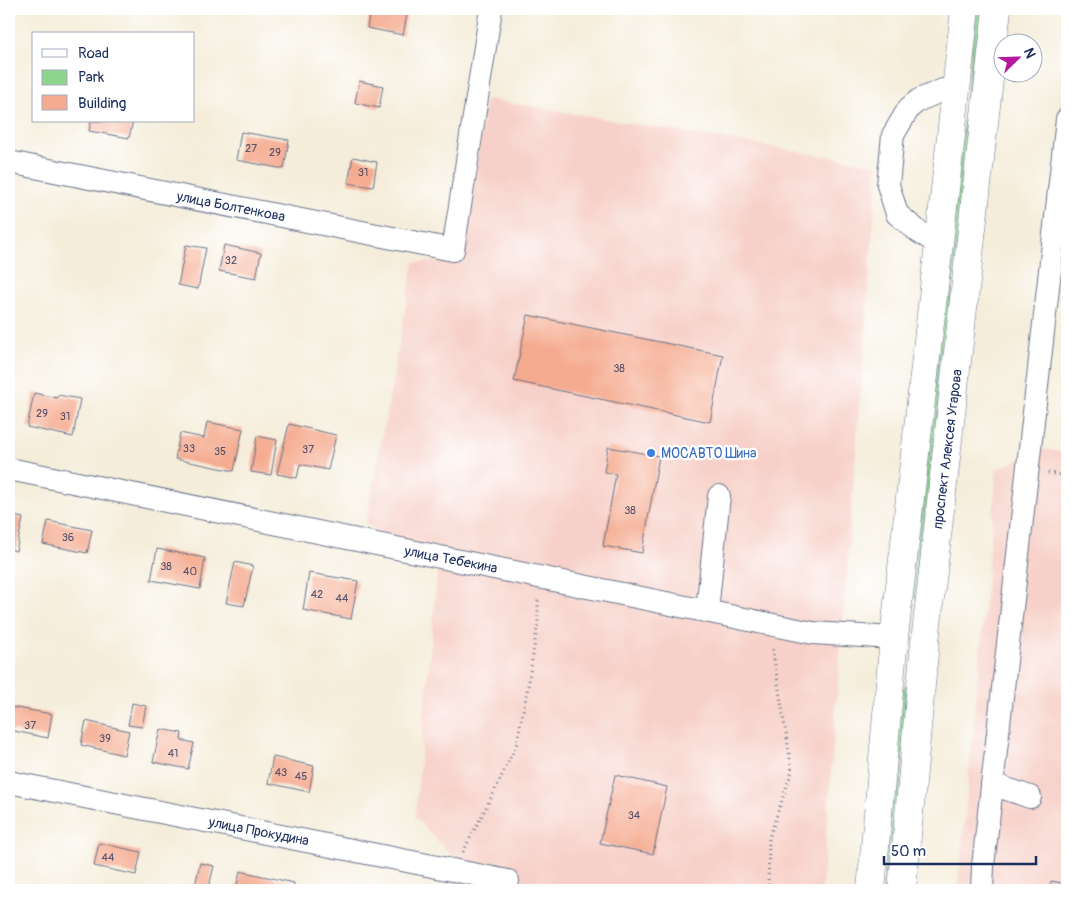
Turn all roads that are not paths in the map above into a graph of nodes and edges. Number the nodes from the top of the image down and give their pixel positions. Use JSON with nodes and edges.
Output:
{"nodes":[{"id":1,"x":491,"y":9,"type":"edge"},
{"id":2,"x":964,"y":9,"type":"edge"},
{"id":3,"x":997,"y":9,"type":"edge"},
{"id":4,"x":956,"y":89,"type":"junction"},
{"id":5,"x":1067,"y":119,"type":"edge"},
{"id":6,"x":9,"y":162,"type":"edge"},
{"id":7,"x":939,"y":244,"type":"junction"},
{"id":8,"x":9,"y":469,"type":"edge"},
{"id":9,"x":720,"y":496,"type":"dead end"},
{"id":10,"x":707,"y":611,"type":"junction"},
{"id":11,"x":894,"y":638,"type":"junction"},
{"id":12,"x":925,"y":642,"type":"junction"},
{"id":13,"x":9,"y":782,"type":"edge"},
{"id":14,"x":992,"y":784,"type":"junction"},
{"id":15,"x":1030,"y":797,"type":"dead end"},
{"id":16,"x":508,"y":880,"type":"dead end"},
{"id":17,"x":870,"y":890,"type":"edge"},
{"id":18,"x":902,"y":890,"type":"edge"},
{"id":19,"x":982,"y":890,"type":"edge"}],
"edges":[{"from":1,"to":6,"type":"street","name":"улица Болтенкова"},
{"from":2,"to":4,"type":"main road"},
{"from":3,"to":12,"type":"main road","name":"проспект Алексея Угарова"},
{"from":4,"to":7,"type":"main road"},
{"from":4,"to":7,"type":"street"},
{"from":5,"to":14,"type":"street"},
{"from":7,"to":11,"type":"main road"},
{"from":8,"to":10,"type":"street","name":"улица Тебекина"},
{"from":9,"to":10,"type":"street"},
{"from":10,"to":11,"type":"street","name":"улица Тебекина"},
{"from":11,"to":12,"type":"main road"},
{"from":11,"to":17,"type":"main road"},
{"from":12,"to":18,"type":"main road","name":"проспект Алексея Угарова"},
{"from":13,"to":16,"type":"street","name":"улица Прокудина"},
{"from":14,"to":15,"type":"street"},
{"from":14,"to":19,"type":"street"}]}
